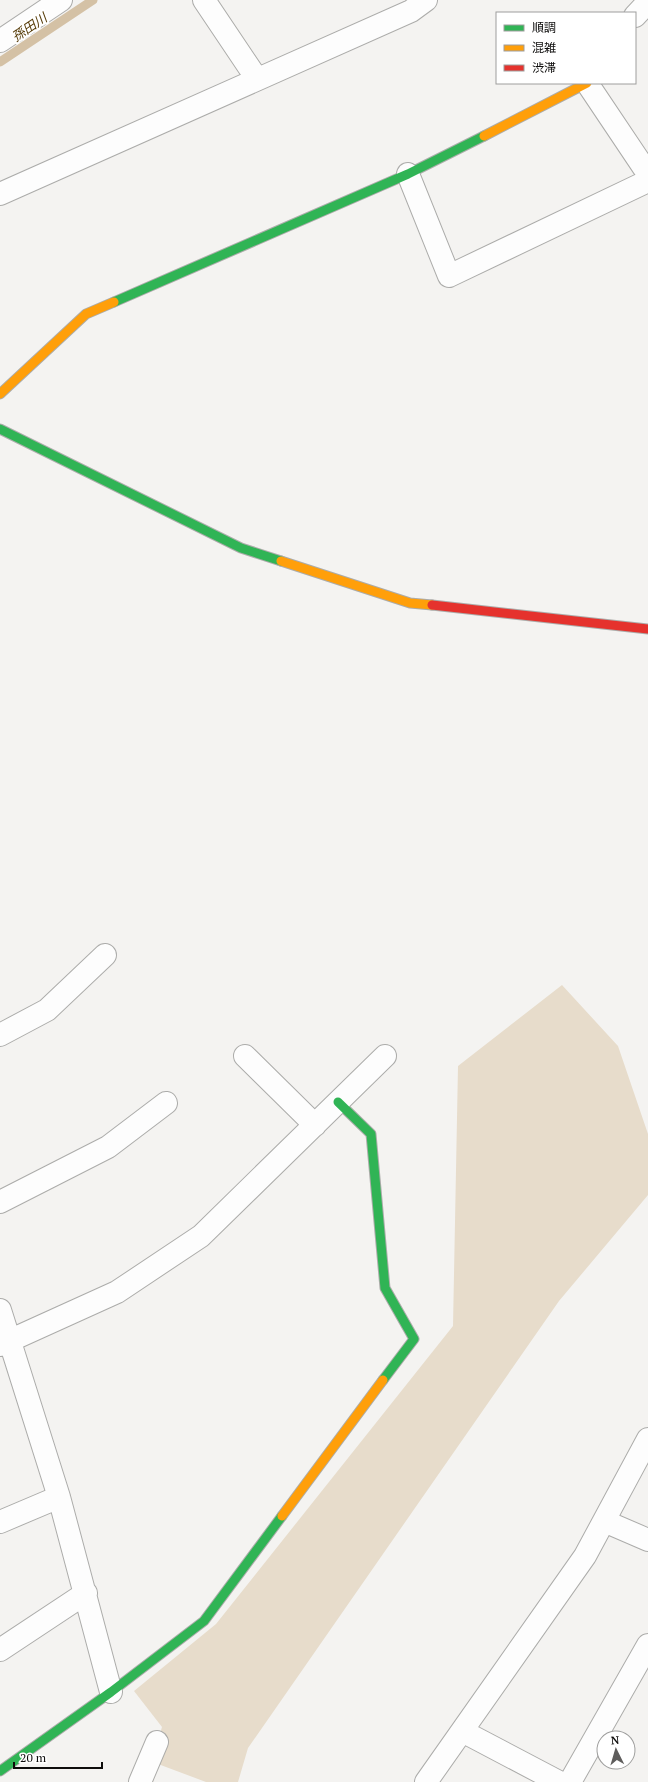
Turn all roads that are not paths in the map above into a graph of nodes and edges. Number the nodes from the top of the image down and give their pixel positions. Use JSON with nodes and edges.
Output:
{"nodes":[{"id":1,"x":61,"y":0,"type":"edge"},
{"id":2,"x":204,"y":0,"type":"edge"},
{"id":3,"x":426,"y":0,"type":"edge"},
{"id":4,"x":648,"y":2,"type":"edge"},
{"id":5,"x":636,"y":15,"type":"edge"},
{"id":6,"x":0,"y":41,"type":"edge"},
{"id":7,"x":257,"y":80,"type":"junction"},
{"id":8,"x":585,"y":84,"type":"edge"},
{"id":9,"x":588,"y":84,"type":"edge"},
{"id":10,"x":408,"y":174,"type":"junction"},
{"id":11,"x":648,"y":174,"type":"edge"},
{"id":12,"x":648,"y":181,"type":"edge"},
{"id":13,"x":0,"y":194,"type":"edge"},
{"id":14,"x":0,"y":394,"type":"edge"},
{"id":15,"x":0,"y":429,"type":"edge"},
{"id":16,"x":648,"y":629,"type":"edge"},
{"id":17,"x":105,"y":955,"type":"dead end"},
{"id":18,"x":0,"y":1035,"type":"edge"},
{"id":19,"x":245,"y":1056,"type":"dead end"},
{"id":20,"x":386,"y":1056,"type":"dead end"},
{"id":21,"x":338,"y":1102,"type":"junction"},
{"id":22,"x":166,"y":1103,"type":"dead end"},
{"id":23,"x":315,"y":1125,"type":"junction"},
{"id":24,"x":0,"y":1202,"type":"edge"},
{"id":25,"x":0,"y":1310,"type":"edge"},
{"id":26,"x":4,"y":1343,"type":"edge"},
{"id":27,"x":648,"y":1439,"type":"edge"},
{"id":28,"x":59,"y":1497,"type":"junction"},
{"id":29,"x":604,"y":1520,"type":"junction"},
{"id":30,"x":0,"y":1522,"type":"edge"},
{"id":31,"x":648,"y":1540,"type":"edge"},
{"id":32,"x":86,"y":1593,"type":"junction"},
{"id":33,"x":648,"y":1645,"type":"edge"},
{"id":34,"x":0,"y":1650,"type":"edge"},
{"id":35,"x":111,"y":1692,"type":"junction"},
{"id":36,"x":462,"y":1731,"type":"junction"},
{"id":37,"x":157,"y":1742,"type":"dead end"},
{"id":38,"x":0,"y":1771,"type":"edge"},
{"id":39,"x":140,"y":1782,"type":"edge"},
{"id":40,"x":426,"y":1782,"type":"edge"},
{"id":41,"x":559,"y":1782,"type":"edge"},
{"id":42,"x":570,"y":1782,"type":"edge"}],
"edges":[{"from":1,"to":6,"type":"street"},
{"from":2,"to":7,"type":"street"},
{"from":3,"to":7,"type":"street"},
{"from":4,"to":5,"type":"street"},
{"from":7,"to":13,"type":"street"},
{"from":8,"to":10,"type":"street"},
{"from":9,"to":11,"type":"street"},
{"from":10,"to":12,"type":"street"},
{"from":10,"to":14,"type":"street"},
{"from":15,"to":16,"type":"street"},
{"from":17,"to":18,"type":"street"},
{"from":19,"to":23,"type":"street"},
{"from":20,"to":21,"type":"street"},
{"from":21,"to":23,"type":"street"},
{"from":21,"to":35,"type":"street"},
{"from":22,"to":24,"type":"street"},
{"from":23,"to":26,"type":"street"},
{"from":25,"to":26,"type":"street"},
{"from":26,"to":28,"type":"street"},
{"from":27,"to":29,"type":"street"},
{"from":28,"to":30,"type":"street"},
{"from":28,"to":32,"type":"street"},
{"from":29,"to":31,"type":"street"},
{"from":29,"to":36,"type":"street"},
{"from":32,"to":34,"type":"street"},
{"from":32,"to":35,"type":"street"},
{"from":33,"to":42,"type":"street"},
{"from":35,"to":38,"type":"street"},
{"from":36,"to":40,"type":"street"},
{"from":36,"to":41,"type":"street"},
{"from":37,"to":39,"type":"street"}]}
